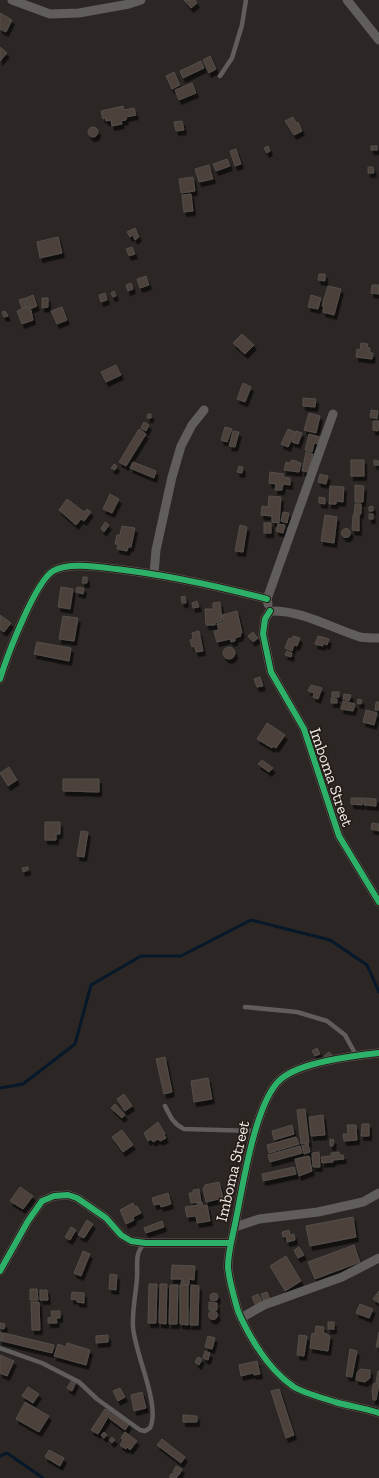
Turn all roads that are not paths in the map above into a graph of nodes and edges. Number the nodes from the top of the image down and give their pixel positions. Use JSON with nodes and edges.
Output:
{"nodes":[{"id":1,"x":12,"y":0,"type":"edge"},
{"id":2,"x":140,"y":0,"type":"edge"},
{"id":3,"x":246,"y":0,"type":"edge"},
{"id":4,"x":347,"y":0,"type":"edge"},
{"id":5,"x":379,"y":40,"type":"edge"},
{"id":6,"x":220,"y":76,"type":"dead end"},
{"id":7,"x":204,"y":410,"type":"dead end"},
{"id":8,"x":333,"y":414,"type":"dead end"},
{"id":9,"x":154,"y":574,"type":"junction"},
{"id":10,"x":267,"y":599,"type":"junction"},
{"id":11,"x":270,"y":611,"type":"junction"},
{"id":12,"x":379,"y":638,"type":"edge"},
{"id":13,"x":0,"y":678,"type":"edge"},
{"id":14,"x":379,"y":902,"type":"edge"},
{"id":15,"x":245,"y":1007,"type":"dead end"},
{"id":16,"x":379,"y":1052,"type":"edge"},
{"id":17,"x":356,"y":1055,"type":"junction"},
{"id":18,"x":165,"y":1106,"type":"dead end"},
{"id":19,"x":256,"y":1131,"type":"junction"},
{"id":20,"x":379,"y":1193,"type":"edge"},
{"id":21,"x":235,"y":1227,"type":"junction"},
{"id":22,"x":145,"y":1243,"type":"junction"},
{"id":23,"x":230,"y":1243,"type":"junction"},
{"id":24,"x":379,"y":1258,"type":"edge"},
{"id":25,"x":0,"y":1271,"type":"edge"},
{"id":26,"x":241,"y":1318,"type":"junction"},
{"id":27,"x":0,"y":1348,"type":"edge"},
{"id":28,"x":379,"y":1413,"type":"edge"}],
"edges":[{"from":1,"to":2,"type":"street"},
{"from":3,"to":6,"type":"lane"},
{"from":4,"to":5,"type":"street"},
{"from":7,"to":9,"type":"street"},
{"from":8,"to":10,"type":"street"},
{"from":9,"to":10,"type":"street"},
{"from":9,"to":13,"type":"street"},
{"from":10,"to":11,"type":"street"},
{"from":11,"to":12,"type":"street"},
{"from":11,"to":14,"type":"street","name":"Imboma Street"},
{"from":15,"to":17,"type":"lane"},
{"from":16,"to":17,"type":"street","name":"Imboma Street"},
{"from":17,"to":19,"type":"street","name":"Imboma Street"},
{"from":18,"to":19,"type":"lane"},
{"from":19,"to":21,"type":"street","name":"Imboma Street"},
{"from":20,"to":21,"type":"street"},
{"from":21,"to":23,"type":"street","name":"Imboma Street"},
{"from":22,"to":23,"type":"street"},
{"from":22,"to":25,"type":"street"},
{"from":22,"to":27,"type":"lane"},
{"from":23,"to":26,"type":"street","name":"Imboma Street"},
{"from":24,"to":26,"type":"street"},
{"from":26,"to":28,"type":"street","name":"Imboma Street"}]}
